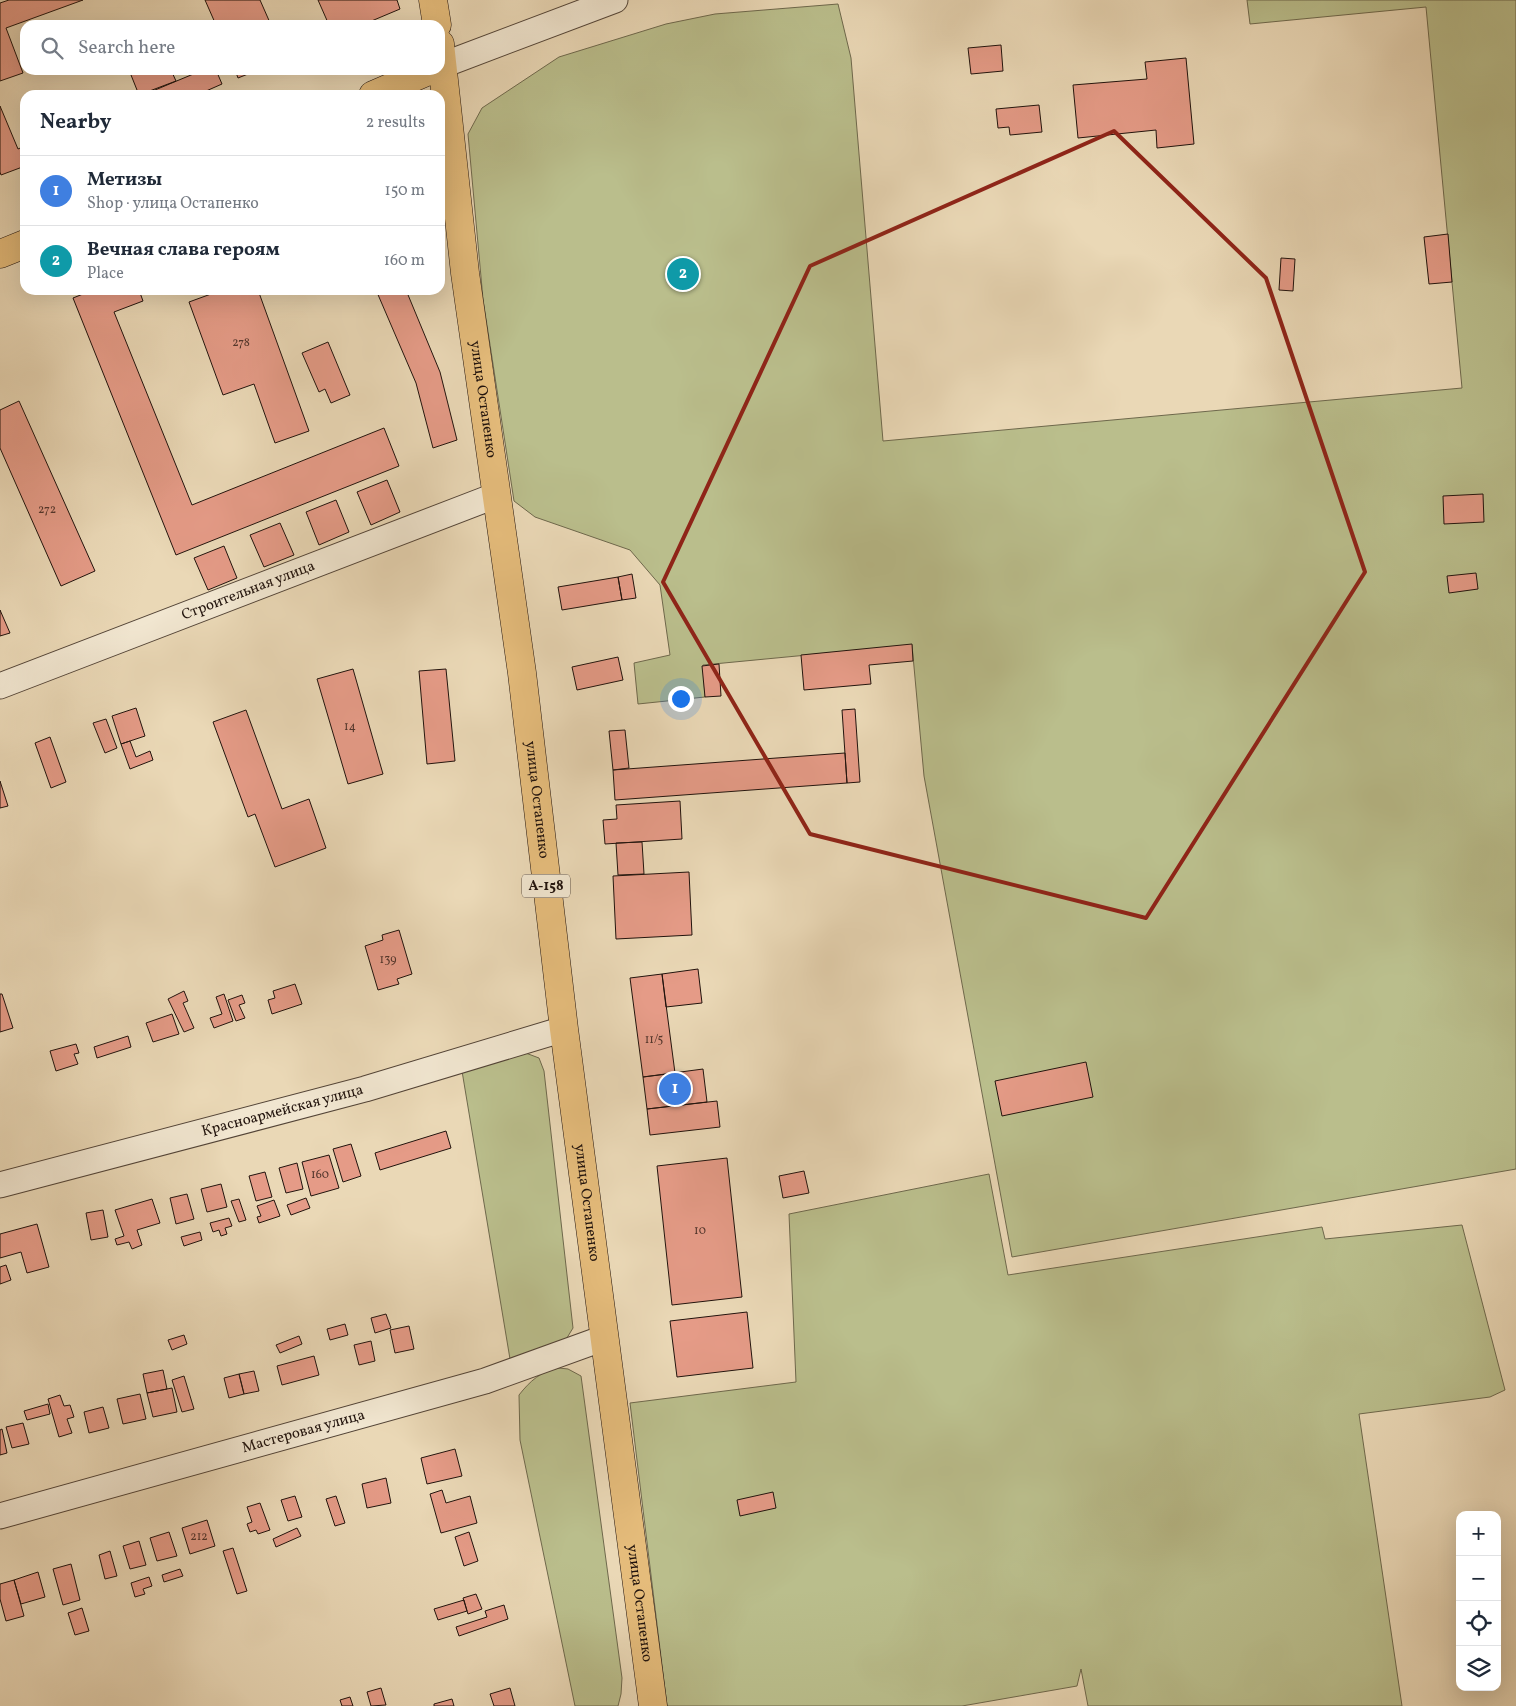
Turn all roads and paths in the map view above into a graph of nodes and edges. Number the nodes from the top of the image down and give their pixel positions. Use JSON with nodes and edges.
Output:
{"nodes":[{"id":1,"x":433,"y":0,"type":"edge"},
{"id":2,"x":615,"y":0,"type":"edge"},
{"id":3,"x":436,"y":20,"type":"edge"},
{"id":4,"x":445,"y":59,"type":"edge"},
{"id":5,"x":412,"y":75,"type":"edge"},
{"id":6,"x":441,"y":75,"type":"edge"},
{"id":7,"x":383,"y":90,"type":"edge"},
{"id":8,"x":443,"y":90,"type":"edge"},
{"id":9,"x":445,"y":110,"type":"edge"},
{"id":10,"x":497,"y":495,"type":"junction"},
{"id":11,"x":0,"y":686,"type":"edge"},
{"id":12,"x":564,"y":1029,"type":"junction"},
{"id":13,"x":0,"y":1184,"type":"edge"},
{"id":14,"x":604,"y":1338,"type":"junction"},
{"id":15,"x":0,"y":1516,"type":"edge"},
{"id":16,"x":653,"y":1706,"type":"edge"}],
"edges":[{"from":1,"to":3,"type":"main road"},
{"from":2,"to":4,"type":"street"},
{"from":5,"to":7,"type":"main road"},
{"from":6,"to":8,"type":"main road","name":"улица Остапенко","number":"А-158"},
{"from":9,"to":10,"type":"main road","name":"улица Остапенко","number":"А-158"},
{"from":10,"to":11,"type":"street","name":"Строительная улица"},
{"from":10,"to":12,"type":"main road","name":"улица Остапенко","number":"А-158"},
{"from":12,"to":13,"type":"street","name":"Красноармейская улица"},
{"from":12,"to":14,"type":"main road","name":"улица Остапенко","number":"А-158"},
{"from":14,"to":15,"type":"street","name":"Мастеровая улица"},
{"from":14,"to":16,"type":"main road","name":"улица Остапенко","number":"А-158"}]}
